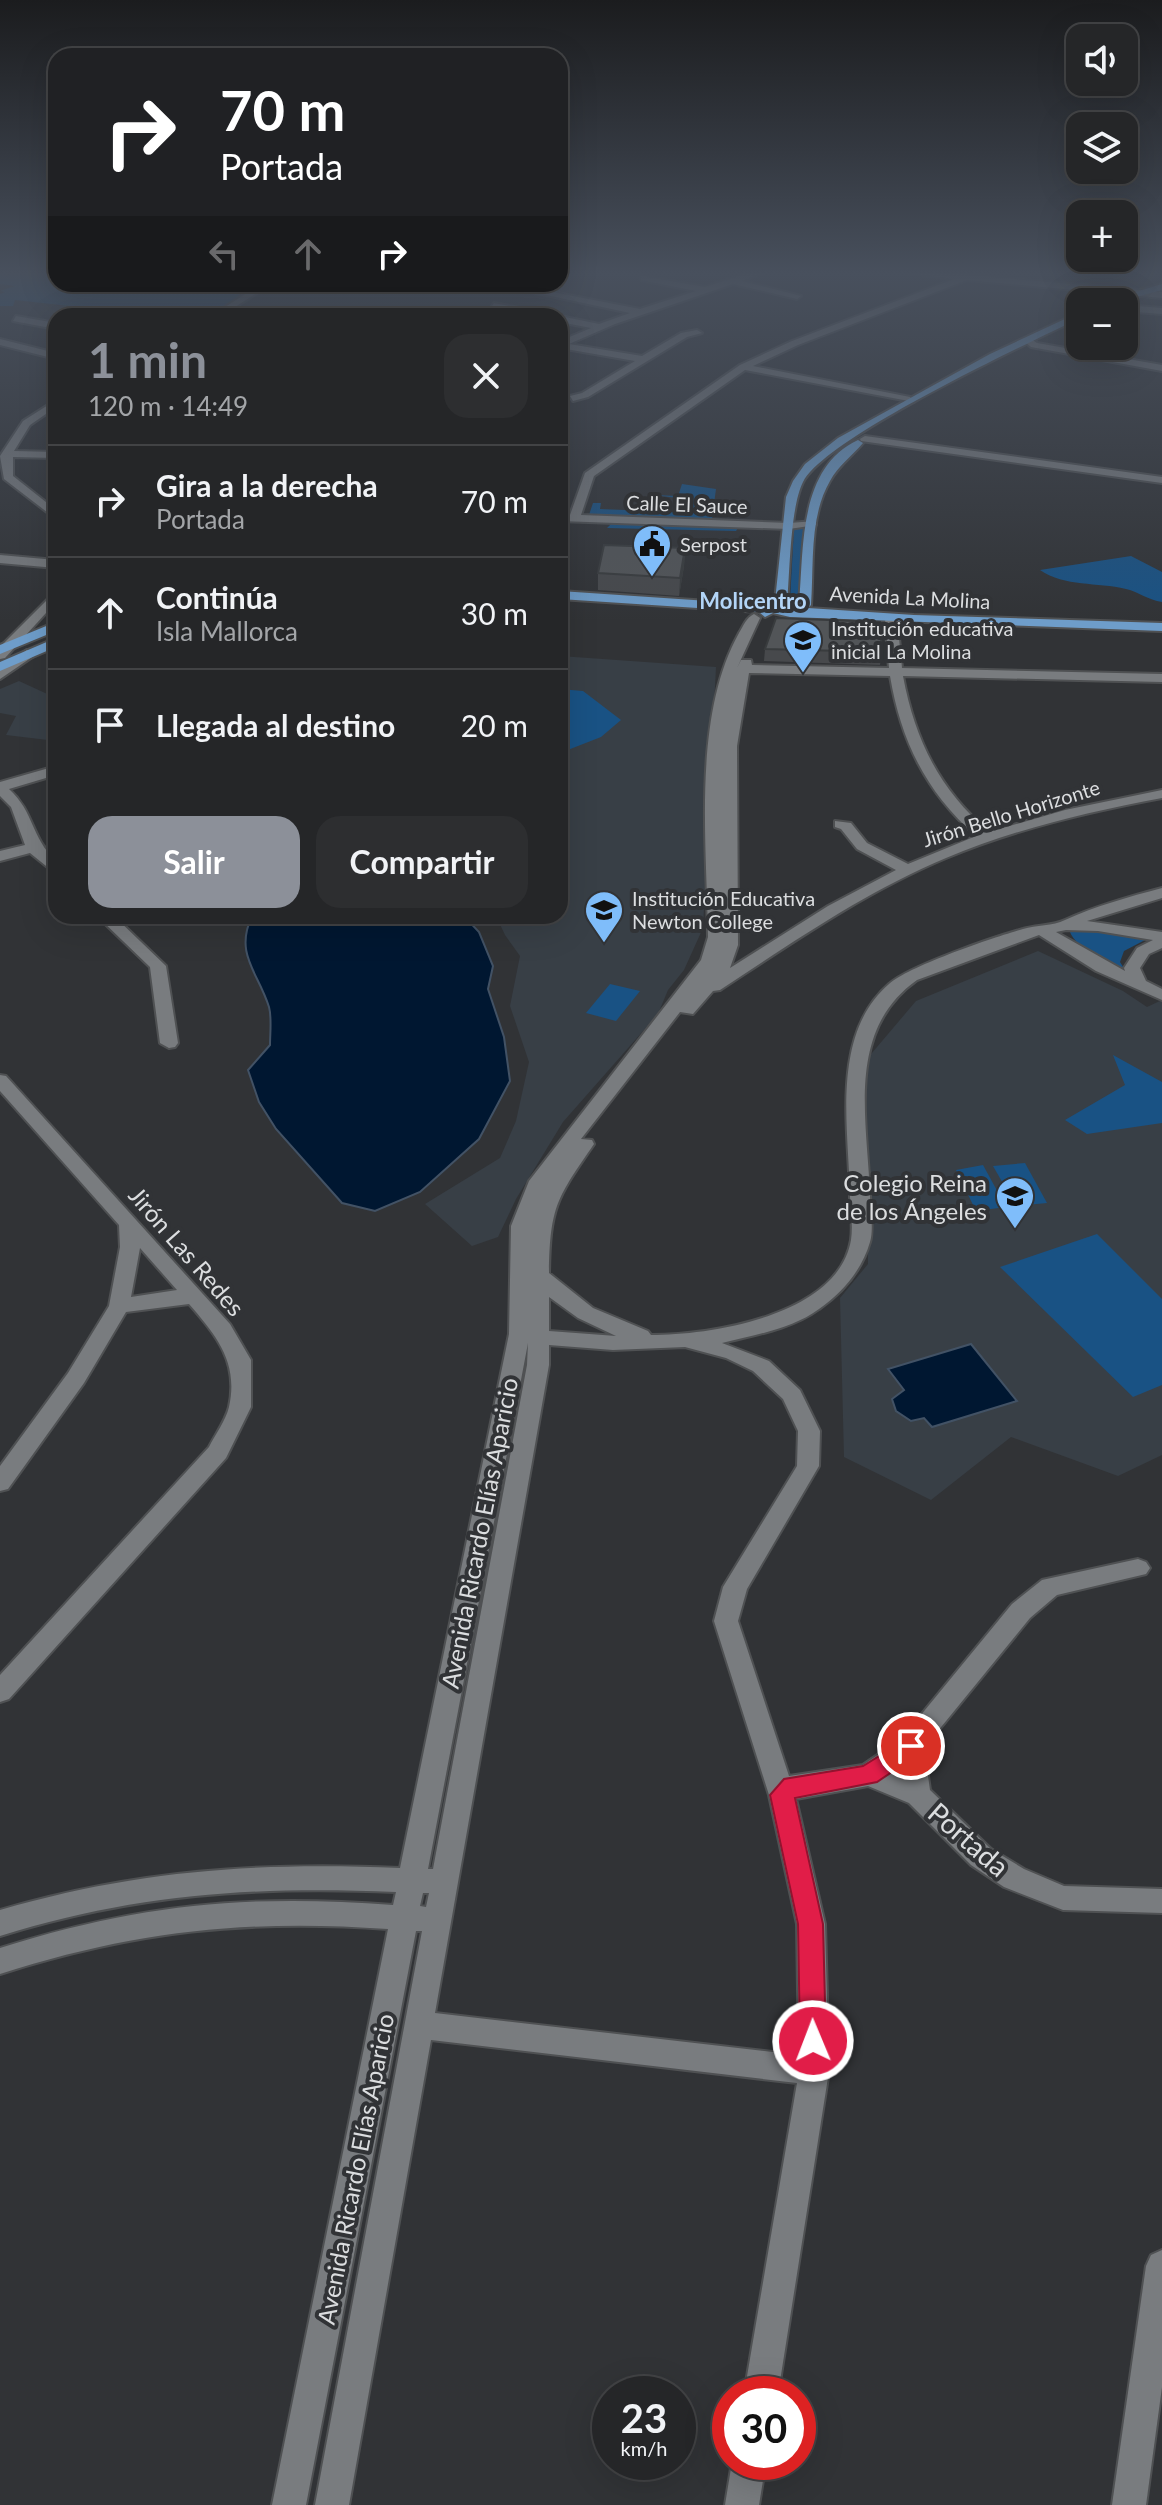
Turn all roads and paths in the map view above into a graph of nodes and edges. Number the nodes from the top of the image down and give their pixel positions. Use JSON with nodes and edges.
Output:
{"nodes":[{"id":1,"x":596,"y":388,"type":"edge"},
{"id":2,"x":713,"y":388,"type":"edge"},
{"id":3,"x":849,"y":388,"type":"edge"},
{"id":4,"x":933,"y":388,"type":"edge"},
{"id":5,"x":954,"y":388,"type":"edge"},
{"id":6,"x":573,"y":398,"type":"dead end"},
{"id":7,"x":910,"y":400,"type":"junction"},
{"id":8,"x":48,"y":408,"type":"edge"},
{"id":9,"x":864,"y":433,"type":"junction"},
{"id":10,"x":4,"y":454,"type":"junction"},
{"id":11,"x":48,"y":455,"type":"edge"},
{"id":12,"x":1162,"y":480,"type":"edge"},
{"id":13,"x":48,"y":510,"type":"edge"},
{"id":14,"x":568,"y":519,"type":"edge"},
{"id":15,"x":574,"y":519,"type":"junction"},
{"id":16,"x":812,"y":523,"type":"junction"},
{"id":17,"x":789,"y":526,"type":"junction"},
{"id":18,"x":0,"y":559,"type":"edge"},
{"id":19,"x":48,"y":563,"type":"edge"},
{"id":20,"x":568,"y":596,"type":"edge"},
{"id":21,"x":48,"y":603,"type":"edge"},
{"id":22,"x":568,"y":604,"type":"edge"},
{"id":23,"x":797,"y":611,"type":"junction"},
{"id":24,"x":764,"y":615,"type":"junction"},
{"id":25,"x":890,"y":620,"type":"junction"},
{"id":26,"x":48,"y":630,"type":"edge"},
{"id":27,"x":1162,"y":630,"type":"edge"},
{"id":28,"x":48,"y":646,"type":"edge"},
{"id":29,"x":4,"y":650,"type":"edge"},
{"id":30,"x":32,"y":653,"type":"junction"},
{"id":31,"x":0,"y":667,"type":"edge"},
{"id":32,"x":743,"y":669,"type":"junction"},
{"id":33,"x":896,"y":672,"type":"junction"},
{"id":34,"x":0,"y":675,"type":"edge"},
{"id":35,"x":1162,"y":678,"type":"edge"},
{"id":36,"x":48,"y":773,"type":"edge"},
{"id":37,"x":0,"y":788,"type":"edge"},
{"id":38,"x":1162,"y":794,"type":"edge"},
{"id":39,"x":840,"y":824,"type":"dead end"},
{"id":40,"x":987,"y":838,"type":"junction"},
{"id":41,"x":33,"y":847,"type":"junction"},
{"id":42,"x":0,"y":856,"type":"edge"},
{"id":43,"x":48,"y":861,"type":"edge"},
{"id":44,"x":908,"y":870,"type":"junction"},
{"id":45,"x":1162,"y":893,"type":"edge"},
{"id":46,"x":113,"y":924,"type":"edge"},
{"id":47,"x":1066,"y":925,"type":"junction"},
{"id":48,"x":1041,"y":930,"type":"junction"},
{"id":49,"x":1162,"y":940,"type":"edge"},
{"id":50,"x":730,"y":945,"type":"junction"},
{"id":51,"x":761,"y":955,"type":"junction"},
{"id":52,"x":1139,"y":985,"type":"junction"},
{"id":53,"x":700,"y":995,"type":"junction"},
{"id":54,"x":1162,"y":995,"type":"edge"},
{"id":55,"x":672,"y":1010,"type":"junction"},
{"id":56,"x":169,"y":1043,"type":"dead end"},
{"id":57,"x":0,"y":1080,"type":"edge"},
{"id":58,"x":128,"y":1220,"type":"junction"},
{"id":59,"x":540,"y":1275,"type":"junction"},
{"id":60,"x":195,"y":1297,"type":"junction"},
{"id":61,"x":119,"y":1306,"type":"junction"},
{"id":62,"x":581,"y":1310,"type":"junction"},
{"id":63,"x":529,"y":1326,"type":"junction"},
{"id":64,"x":568,"y":1342,"type":"junction"},
{"id":65,"x":664,"y":1342,"type":"junction"},
{"id":66,"x":692,"y":1342,"type":"junction"},
{"id":67,"x":538,"y":1365,"type":"junction"},
{"id":68,"x":518,"y":1400,"type":"junction"},
{"id":69,"x":0,"y":1483,"type":"edge"},
{"id":70,"x":1138,"y":1568,"type":"dead end"},
{"id":71,"x":0,"y":1692,"type":"edge"},
{"id":72,"x":911,"y":1746,"type":"junction"},
{"id":73,"x":869,"y":1775,"type":"junction"},
{"id":74,"x":782,"y":1795,"type":"junction"},
{"id":75,"x":918,"y":1795,"type":"junction"},
{"id":76,"x":410,"y":1881,"type":"junction"},
{"id":77,"x":444,"y":1882,"type":"junction"},
{"id":78,"x":1162,"y":1901,"type":"edge"},
{"id":79,"x":404,"y":1918,"type":"junction"},
{"id":80,"x":11,"y":1919,"type":"edge"},
{"id":81,"x":437,"y":1920,"type":"junction"},
{"id":82,"x":32,"y":1950,"type":"junction"},
{"id":83,"x":0,"y":1961,"type":"edge"},
{"id":84,"x":419,"y":2025,"type":"junction"},
{"id":85,"x":814,"y":2071,"type":"junction"},
{"id":86,"x":1162,"y":2266,"type":"edge"},
{"id":87,"x":764,"y":2376,"type":"edge"},
{"id":88,"x":746,"y":2480,"type":"edge"},
{"id":89,"x":289,"y":2505,"type":"edge"},
{"id":90,"x":332,"y":2505,"type":"edge"},
{"id":91,"x":742,"y":2505,"type":"edge"},
{"id":92,"x":1129,"y":2505,"type":"edge"}],
"edges":[{"from":1,"to":6,"type":"street"},
{"from":2,"to":15,"type":"street"},
{"from":3,"to":7,"type":"street"},
{"from":4,"to":7,"type":"main road"},
{"from":5,"to":9,"type":"main road"},
{"from":7,"to":9,"type":"main road"},
{"from":8,"to":10,"type":"street"},
{"from":9,"to":12,"type":"street"},
{"from":9,"to":16,"type":"main road"},
{"from":9,"to":17,"type":"main road"},
{"from":10,"to":11,"type":"street"},
{"from":10,"to":13,"type":"street"},
{"from":14,"to":15,"type":"street","name":"Calle El Sauce"},
{"from":15,"to":17,"type":"street","name":"Calle El Sauce"},
{"from":16,"to":17,"type":"street","name":"Calle El Sauce"},
{"from":16,"to":23,"type":"main road"},
{"from":17,"to":24,"type":"main road"},
{"from":18,"to":19,"type":"street"},
{"from":20,"to":24,"type":"main road","name":"Avenida La Molina"},
{"from":21,"to":29,"type":"street"},
{"from":22,"to":24,"type":"main road","name":"Avenida La Molina"},
{"from":23,"to":24,"type":"main road","name":"Avenida La Molina"},
{"from":23,"to":25,"type":"main road","name":"Avenida La Molina"},
{"from":24,"to":25,"type":"main road","name":"Avenida La Molina"},
{"from":24,"to":32,"type":"street","name":"Avenida Ricardo Elías Aparicio"},
{"from":24,"to":55,"type":"street","name":"Avenida Ricardo Elías Aparicio"},
{"from":25,"to":27,"type":"main road","name":"Avenida La Molina"},
{"from":25,"to":33,"type":"street"},
{"from":26,"to":29,"type":"main road"},
{"from":28,"to":30,"type":"main road"},
{"from":30,"to":31,"type":"main road"},
{"from":30,"to":34,"type":"street"},
{"from":32,"to":33,"type":"street"},
{"from":32,"to":50,"type":"street","name":"Avenida Ricardo Elías Aparicio"},
{"from":33,"to":35,"type":"street"},
{"from":33,"to":40,"type":"street"},
{"from":36,"to":37,"type":"street"},
{"from":37,"to":41,"type":"street"},
{"from":38,"to":40,"type":"street","name":"Jirón Bello Horizonte"},
{"from":39,"to":44,"type":"street"},
{"from":40,"to":44,"type":"street","name":"Jirón Bello Horizonte"},
{"from":41,"to":42,"type":"street"},
{"from":41,"to":43,"type":"street"},
{"from":44,"to":51,"type":"street","name":"Jirón Bello Horizonte"},
{"from":45,"to":47,"type":"street"},
{"from":46,"to":56,"type":"street"},
{"from":47,"to":48,"type":"street"},
{"from":47,"to":49,"type":"street"},
{"from":48,"to":52,"type":"street"},
{"from":48,"to":66,"type":"street"},
{"from":49,"to":52,"type":"street"},
{"from":50,"to":51,"type":"street"},
{"from":50,"to":53,"type":"street","name":"Avenida Ricardo Elías Aparicio"},
{"from":51,"to":53,"type":"street","name":"Jirón Bello Horizonte"},
{"from":52,"to":54,"type":"street"},
{"from":53,"to":55,"type":"street","name":"Jirón Bello Horizonte"},
{"from":53,"to":59,"type":"street","name":"Avenida Ricardo Elías Aparicio"},
{"from":55,"to":63,"type":"street","name":"Avenida Ricardo Elías Aparicio"},
{"from":57,"to":58,"type":"street","name":"Jirón Las Redes"},
{"from":58,"to":60,"type":"street","name":"Jirón Las Redes"},
{"from":58,"to":61,"type":"street"},
{"from":59,"to":62,"type":"street"},
{"from":59,"to":63,"type":"street","name":"Avenida Ricardo Elías Aparicio"},
{"from":60,"to":61,"type":"street"},
{"from":60,"to":71,"type":"street","name":"Jirón Las Redes"},
{"from":61,"to":69,"type":"street"},
{"from":62,"to":63,"type":"street"},
{"from":62,"to":65,"type":"street"},
{"from":63,"to":64,"type":"street"},
{"from":63,"to":67,"type":"street","name":"Avenida Ricardo Elías Aparicio"},
{"from":63,"to":68,"type":"street","name":"Avenida Ricardo Elías Aparicio"},
{"from":64,"to":65,"type":"street"},
{"from":64,"to":67,"type":"street"},
{"from":65,"to":66,"type":"street"},
{"from":66,"to":74,"type":"street"},
{"from":67,"to":68,"type":"street","name":"Avenida Ricardo Elías Aparicio"},
{"from":68,"to":76,"type":"street","name":"Avenida Ricardo Elías Aparicio"},
{"from":68,"to":77,"type":"street","name":"Avenida Ricardo Elías Aparicio"},
{"from":70,"to":72,"type":"street"},
{"from":72,"to":73,"type":"street"},
{"from":72,"to":75,"type":"street"},
{"from":73,"to":74,"type":"street"},
{"from":73,"to":75,"type":"street","name":"Portada"},
{"from":74,"to":85,"type":"street"},
{"from":75,"to":78,"type":"street","name":"Portada"},
{"from":76,"to":77,"type":"street"},
{"from":76,"to":79,"type":"street","name":"Avenida Ricardo Elías Aparicio"},
{"from":76,"to":80,"type":"street"},
{"from":77,"to":81,"type":"street","name":"Avenida Ricardo Elías Aparicio"},
{"from":79,"to":81,"type":"street"},
{"from":79,"to":82,"type":"street"},
{"from":79,"to":89,"type":"street","name":"Avenida Ricardo Elías Aparicio"},
{"from":80,"to":82,"type":"street"},
{"from":81,"to":84,"type":"street","name":"Avenida Ricardo Elías Aparicio"},
{"from":82,"to":83,"type":"street"},
{"from":84,"to":85,"type":"street"},
{"from":84,"to":90,"type":"street","name":"Avenida Ricardo Elías Aparicio"},
{"from":85,"to":87,"type":"street"},
{"from":86,"to":92,"type":"street"},
{"from":88,"to":91,"type":"street"}]}
